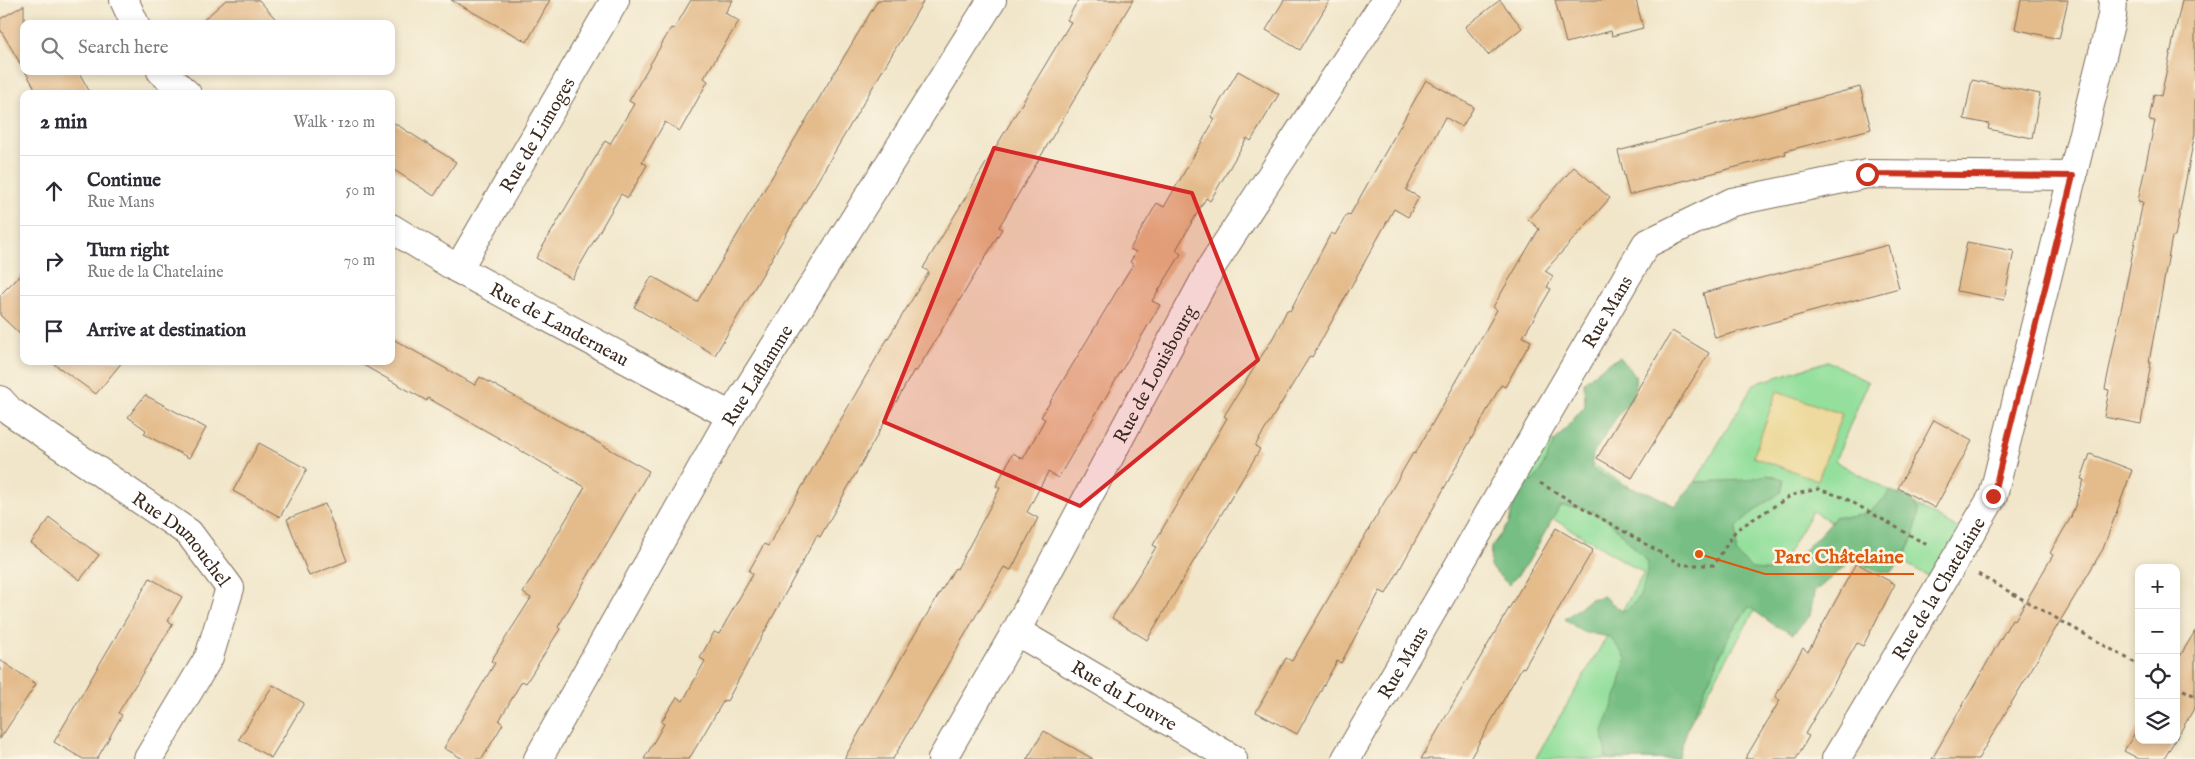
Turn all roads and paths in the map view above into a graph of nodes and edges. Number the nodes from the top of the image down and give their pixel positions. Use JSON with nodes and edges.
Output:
{"nodes":[{"id":1,"x":124,"y":0,"type":"edge"},
{"id":2,"x":615,"y":0,"type":"edge"},
{"id":3,"x":992,"y":0,"type":"edge"},
{"id":4,"x":1386,"y":0,"type":"edge"},
{"id":5,"x":2113,"y":0,"type":"edge"},
{"id":6,"x":133,"y":20,"type":"edge"},
{"id":7,"x":166,"y":75,"type":"edge"},
{"id":8,"x":182,"y":90,"type":"edge"},
{"id":9,"x":2073,"y":176,"type":"junction"},
{"id":10,"x":395,"y":230,"type":"edge"},
{"id":11,"x":458,"y":269,"type":"junction"},
{"id":12,"x":0,"y":400,"type":"edge"},
{"id":13,"x":731,"y":416,"type":"junction"},
{"id":14,"x":1515,"y":469,"type":"junction"},
{"id":15,"x":1955,"y":561,"type":"junction"},
{"id":16,"x":1016,"y":631,"type":"junction"},
{"id":17,"x":2135,"y":662,"type":"edge"},
{"id":18,"x":2180,"y":688,"type":"edge"},
{"id":19,"x":2195,"y":696,"type":"edge"},
{"id":20,"x":546,"y":756,"type":"edge"},
{"id":21,"x":148,"y":759,"type":"edge"},
{"id":22,"x":942,"y":759,"type":"edge"},
{"id":23,"x":1233,"y":759,"type":"edge"},
{"id":24,"x":1346,"y":759,"type":"edge"},
{"id":25,"x":1836,"y":759,"type":"edge"}],
"edges":[{"from":1,"to":6,"type":"street"},
{"from":2,"to":11,"type":"street","name":"Rue de Limoges"},
{"from":3,"to":13,"type":"street","name":"Rue Laflamme"},
{"from":4,"to":16,"type":"street","name":"Rue de Louisbourg"},
{"from":5,"to":9,"type":"street","name":"Rue de la Chatelaine"},
{"from":7,"to":8,"type":"street"},
{"from":9,"to":14,"type":"street","name":"Rue Mans"},
{"from":9,"to":15,"type":"street","name":"Rue de la Chatelaine"},
{"from":10,"to":11,"type":"street","name":"Rue de Landerneau"},
{"from":11,"to":13,"type":"street","name":"Rue de Landerneau"},
{"from":12,"to":21,"type":"street","name":"Rue Dumouchel"},
{"from":13,"to":20,"type":"street","name":"Rue Laflamme"},
{"from":14,"to":15,"type":"path"},
{"from":14,"to":24,"type":"street","name":"Rue Mans"},
{"from":15,"to":17,"type":"path"},
{"from":15,"to":25,"type":"street","name":"Rue de la Chatelaine"},
{"from":16,"to":22,"type":"street","name":"Rue de Louisbourg"},
{"from":16,"to":23,"type":"street","name":"Rue du Louvre"},
{"from":18,"to":19,"type":"path"}]}
